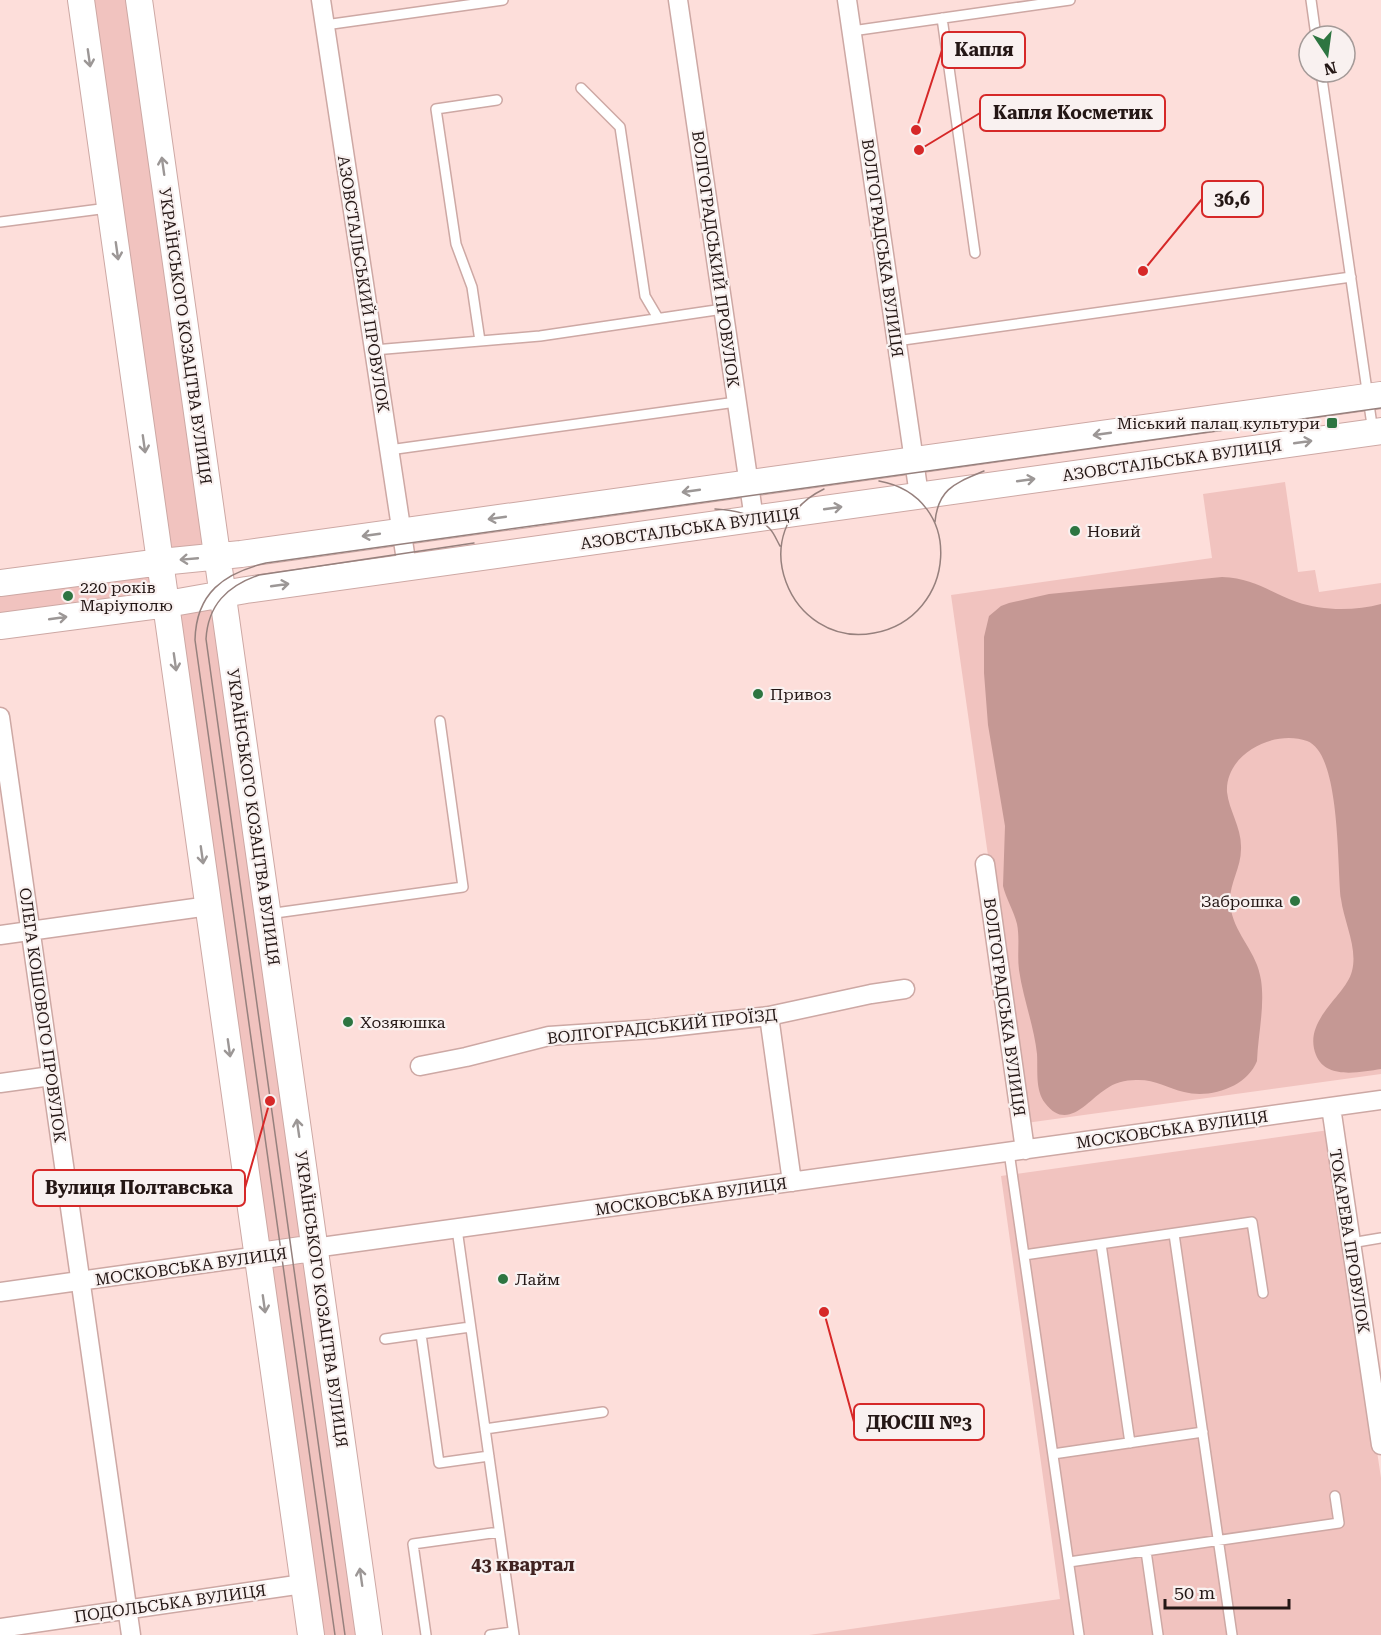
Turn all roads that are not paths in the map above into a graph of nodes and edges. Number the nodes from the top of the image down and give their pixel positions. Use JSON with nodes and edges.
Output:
{"nodes":[{"id":1,"x":81,"y":0,"type":"edge"},
{"id":2,"x":139,"y":0,"type":"edge"},
{"id":3,"x":321,"y":0,"type":"edge"},
{"id":4,"x":503,"y":0,"type":"edge"},
{"id":5,"x":678,"y":0,"type":"edge"},
{"id":6,"x":848,"y":0,"type":"edge"},
{"id":7,"x":1070,"y":0,"type":"edge"},
{"id":8,"x":1311,"y":0,"type":"edge"},
{"id":9,"x":942,"y":18,"type":"junction"},
{"id":10,"x":1314,"y":24,"type":"edge"},
{"id":11,"x":325,"y":25,"type":"junction"},
{"id":12,"x":852,"y":31,"type":"junction"},
{"id":13,"x":1323,"y":84,"type":"edge"},
{"id":14,"x":581,"y":88,"type":"dead end"},
{"id":15,"x":497,"y":100,"type":"dead end"},
{"id":16,"x":111,"y":208,"type":"junction"},
{"id":17,"x":0,"y":222,"type":"edge"},
{"id":18,"x":975,"y":253,"type":"dead end"},
{"id":19,"x":1351,"y":277,"type":"junction"},
{"id":20,"x":723,"y":309,"type":"junction"},
{"id":21,"x":658,"y":318,"type":"junction"},
{"id":22,"x":480,"y":341,"type":"junction"},
{"id":23,"x":896,"y":341,"type":"junction"},
{"id":24,"x":374,"y":350,"type":"junction"},
{"id":25,"x":1374,"y":396,"type":"edge"},
{"id":26,"x":736,"y":402,"type":"junction"},
{"id":27,"x":1377,"y":431,"type":"edge"},
{"id":28,"x":389,"y":450,"type":"junction"},
{"id":29,"x":914,"y":460,"type":"junction"},
{"id":30,"x":748,"y":483,"type":"junction"},
{"id":31,"x":919,"y":495,"type":"junction"},
{"id":32,"x":754,"y":519,"type":"junction"},
{"id":33,"x":401,"y":531,"type":"junction"},
{"id":34,"x":218,"y":557,"type":"junction"},
{"id":35,"x":160,"y":562,"type":"junction"},
{"id":36,"x":407,"y":567,"type":"junction"},
{"id":37,"x":0,"y":583,"type":"edge"},
{"id":38,"x":222,"y":593,"type":"junction"},
{"id":39,"x":167,"y":604,"type":"junction"},
{"id":40,"x":0,"y":626,"type":"edge"},
{"id":41,"x":0,"y":717,"type":"edge"},
{"id":42,"x":440,"y":721,"type":"dead end"},
{"id":43,"x":985,"y":864,"type":"dead end"},
{"id":44,"x":209,"y":906,"type":"junction"},
{"id":45,"x":268,"y":914,"type":"junction"},
{"id":46,"x":31,"y":931,"type":"junction"},
{"id":47,"x":0,"y":935,"type":"edge"},
{"id":48,"x":905,"y":989,"type":"dead end"},
{"id":49,"x":769,"y":1016,"type":"junction"},
{"id":50,"x":420,"y":1066,"type":"dead end"},
{"id":51,"x":51,"y":1076,"type":"junction"},
{"id":52,"x":0,"y":1083,"type":"edge"},
{"id":53,"x":1381,"y":1100,"type":"edge"},
{"id":54,"x":1330,"y":1107,"type":"junction"},
{"id":55,"x":1017,"y":1151,"type":"junction"},
{"id":56,"x":792,"y":1182,"type":"junction"},
{"id":57,"x":457,"y":1229,"type":"junction"},
{"id":58,"x":1174,"y":1234,"type":"junction"},
{"id":59,"x":1381,"y":1238,"type":"edge"},
{"id":60,"x":1351,"y":1243,"type":"junction"},
{"id":61,"x":1101,"y":1244,"type":"junction"},
{"id":62,"x":314,"y":1248,"type":"junction"},
{"id":63,"x":258,"y":1256,"type":"junction"},
{"id":64,"x":1024,"y":1256,"type":"junction"},
{"id":65,"x":81,"y":1281,"type":"junction"},
{"id":66,"x":0,"y":1292,"type":"edge"},
{"id":67,"x":1263,"y":1293,"type":"dead end"},
{"id":68,"x":470,"y":1327,"type":"junction"},
{"id":69,"x":421,"y":1334,"type":"junction"},
{"id":70,"x":385,"y":1340,"type":"dead end"},
{"id":71,"x":603,"y":1412,"type":"dead end"},
{"id":72,"x":485,"y":1429,"type":"junction"},
{"id":73,"x":1203,"y":1432,"type":"junction"},
{"id":74,"x":1130,"y":1443,"type":"junction"},
{"id":75,"x":1381,"y":1445,"type":"edge"},
{"id":76,"x":1053,"y":1454,"type":"junction"},
{"id":77,"x":489,"y":1456,"type":"junction"},
{"id":78,"x":1335,"y":1496,"type":"dead end"},
{"id":79,"x":499,"y":1532,"type":"junction"},
{"id":80,"x":1218,"y":1540,"type":"junction"},
{"id":81,"x":1146,"y":1551,"type":"junction"},
{"id":82,"x":1069,"y":1562,"type":"junction"},
{"id":83,"x":303,"y":1584,"type":"junction"},
{"id":84,"x":128,"y":1609,"type":"junction"},
{"id":85,"x":0,"y":1628,"type":"edge"},
{"id":86,"x":513,"y":1633,"type":"edge"},
{"id":87,"x":131,"y":1635,"type":"edge"},
{"id":88,"x":310,"y":1635,"type":"edge"},
{"id":89,"x":369,"y":1635,"type":"edge"},
{"id":90,"x":426,"y":1635,"type":"edge"},
{"id":91,"x":490,"y":1635,"type":"edge"},
{"id":92,"x":1079,"y":1635,"type":"edge"},
{"id":93,"x":1158,"y":1635,"type":"edge"},
{"id":94,"x":1232,"y":1635,"type":"edge"}],
"edges":[{"from":1,"to":16,"type":"street","one_way":true},
{"from":34,"to":2,"type":"street","name":"УКРАЇНСЬКОГО КОЗАЦТВА ВУЛИЦЯ","one_way":true},
{"from":3,"to":11,"type":"street","name":"АЗОВСТАЛЬСЬКИЙ ПРОВУЛОК"},
{"from":4,"to":11,"type":"lane"},
{"from":5,"to":20,"type":"street","name":"ВОЛГОГРАДСЬКИЙ ПРОВУЛОК"},
{"from":6,"to":12,"type":"street","name":"ВОЛГОГРАДСЬКА ВУЛИЦЯ"},
{"from":7,"to":9,"type":"lane"},
{"from":8,"to":10,"type":"lane"},
{"from":9,"to":12,"type":"lane"},
{"from":9,"to":18,"type":"lane"},
{"from":11,"to":24,"type":"street","name":"АЗОВСТАЛЬСЬКИЙ ПРОВУЛОК"},
{"from":12,"to":23,"type":"street","name":"ВОЛГОГРАДСЬКА ВУЛИЦЯ"},
{"from":13,"to":19,"type":"lane"},
{"from":14,"to":21,"type":"lane"},
{"from":15,"to":22,"type":"lane"},
{"from":16,"to":17,"type":"lane"},
{"from":16,"to":35,"type":"street","one_way":true},
{"from":19,"to":23,"type":"lane"},
{"from":19,"to":25,"type":"lane"},
{"from":20,"to":21,"type":"lane"},
{"from":20,"to":26,"type":"street","name":"ВОЛГОГРАДСЬКИЙ ПРОВУЛОК"},
{"from":21,"to":22,"type":"lane"},
{"from":22,"to":24,"type":"lane"},
{"from":23,"to":29,"type":"street","name":"ВОЛГОГРАДСЬКА ВУЛИЦЯ"},
{"from":24,"to":28,"type":"street","name":"АЗОВСТАЛЬСЬКИЙ ПРОВУЛОК"},
{"from":25,"to":27,"type":"lane"},
{"from":25,"to":29,"type":"street","one_way":true},
{"from":26,"to":28,"type":"lane"},
{"from":26,"to":30,"type":"street","name":"ВОЛГОГРАДСЬКИЙ ПРОВУЛОК"},
{"from":31,"to":27,"type":"street","name":"АЗОВСТАЛЬСЬКА ВУЛИЦЯ","one_way":true},
{"from":28,"to":33,"type":"street","name":"АЗОВСТАЛЬСЬКИЙ ПРОВУЛОК"},
{"from":29,"to":30,"type":"street"},
{"from":29,"to":31,"type":"street","name":"ВОЛГОГРАДСЬКА ВУЛИЦЯ"},
{"from":30,"to":32,"type":"street","name":"ВОЛГОГРАДСЬКИЙ ПРОВУЛОК"},
{"from":30,"to":33,"type":"street","one_way":true},
{"from":32,"to":31,"type":"street","name":"АЗОВСТАЛЬСЬКА ВУЛИЦЯ","one_way":true},
{"from":32,"to":36,"type":"street","name":"АЗОВСТАЛЬСЬКА ВУЛИЦЯ"},
{"from":33,"to":34,"type":"street","one_way":true},
{"from":33,"to":36,"type":"street","name":"АЗОВСТАЛЬСЬКИЙ ПРОВУЛОК"},
{"from":34,"to":35,"type":"street","one_way":true},
{"from":34,"to":38,"type":"street","name":"УКРАЇНСЬКОГО КОЗАЦТВА ВУЛИЦЯ"},
{"from":35,"to":37,"type":"street"},
{"from":35,"to":39,"type":"street"},
{"from":38,"to":36,"type":"street","name":"АЗОВСТАЛЬСЬКА ВУЛИЦЯ","one_way":true},
{"from":38,"to":39,"type":"street","name":"АЗОВСТАЛЬСЬКА ВУЛИЦЯ"},
{"from":38,"to":45,"type":"street","name":"УКРАЇНСЬКОГО КОЗАЦТВА ВУЛИЦЯ"},
{"from":40,"to":39,"type":"street","name":"АЗОВСТАЛЬСЬКА ВУЛИЦЯ","one_way":true},
{"from":39,"to":44,"type":"street","one_way":true},
{"from":41,"to":46,"type":"street","name":"ОЛЕГА КОШОВОГО ПРОВУЛОК"},
{"from":42,"to":45,"type":"lane"},
{"from":43,"to":55,"type":"street","name":"ВОЛГОГРАДСЬКА ВУЛИЦЯ"},
{"from":44,"to":46,"type":"street"},
{"from":44,"to":63,"type":"street","one_way":true},
{"from":62,"to":45,"type":"street","name":"УКРАЇНСЬКОГО КОЗАЦТВА ВУЛИЦЯ","one_way":true},
{"from":46,"to":47,"type":"street"},
{"from":46,"to":51,"type":"street","name":"ОЛЕГА КОШОВОГО ПРОВУЛОК"},
{"from":48,"to":49,"type":"street","name":"ВОЛГОГРАДСЬКИЙ ПРОЇЗД"},
{"from":49,"to":50,"type":"street","name":"ВОЛГОГРАДСЬКИЙ ПРОЇЗД"},
{"from":49,"to":56,"type":"street"},
{"from":51,"to":52,"type":"street"},
{"from":51,"to":65,"type":"street","name":"ОЛЕГА КОШОВОГО ПРОВУЛОК"},
{"from":53,"to":54,"type":"street","name":"МОСКОВСЬКА ВУЛИЦЯ"},
{"from":54,"to":55,"type":"street","name":"МОСКОВСЬКА ВУЛИЦЯ"},
{"from":54,"to":60,"type":"street","name":"ТОКАРЕВА ПРОВУЛОК"},
{"from":55,"to":56,"type":"street","name":"МОСКОВСЬКА ВУЛИЦЯ"},
{"from":55,"to":64,"type":"lane"},
{"from":56,"to":57,"type":"street","name":"МОСКОВСЬКА ВУЛИЦЯ"},
{"from":57,"to":62,"type":"street","name":"МОСКОВСЬКА ВУЛИЦЯ"},
{"from":57,"to":68,"type":"lane"},
{"from":58,"to":61,"type":"lane"},
{"from":58,"to":67,"type":"lane"},
{"from":58,"to":73,"type":"lane"},
{"from":59,"to":60,"type":"lane"},
{"from":60,"to":75,"type":"street","name":"ТОКАРЕВА ПРОВУЛОК"},
{"from":61,"to":64,"type":"lane"},
{"from":61,"to":74,"type":"lane"},
{"from":62,"to":63,"type":"street","name":"МОСКОВСЬКА ВУЛИЦЯ"},
{"from":89,"to":62,"type":"street","name":"УКРАЇНСЬКОГО КОЗАЦТВА ВУЛИЦЯ","one_way":true},
{"from":63,"to":65,"type":"street","name":"МОСКОВСЬКА ВУЛИЦЯ"},
{"from":63,"to":83,"type":"street","one_way":true},
{"from":64,"to":76,"type":"lane"},
{"from":65,"to":66,"type":"street","name":"МОСКОВСЬКА ВУЛИЦЯ"},
{"from":65,"to":84,"type":"street","name":"ОЛЕГА КОШОВОГО ПРОВУЛОК"},
{"from":68,"to":69,"type":"lane"},
{"from":68,"to":72,"type":"lane"},
{"from":69,"to":70,"type":"lane"},
{"from":69,"to":77,"type":"lane"},
{"from":71,"to":72,"type":"lane"},
{"from":72,"to":77,"type":"lane"},
{"from":73,"to":74,"type":"lane"},
{"from":73,"to":80,"type":"lane"},
{"from":74,"to":76,"type":"lane"},
{"from":76,"to":82,"type":"lane"},
{"from":77,"to":79,"type":"lane"},
{"from":78,"to":80,"type":"lane"},
{"from":79,"to":86,"type":"lane"},
{"from":79,"to":90,"type":"lane"},
{"from":80,"to":81,"type":"lane"},
{"from":80,"to":94,"type":"lane"},
{"from":81,"to":82,"type":"lane"},
{"from":81,"to":93,"type":"lane"},
{"from":82,"to":92,"type":"lane"},
{"from":83,"to":84,"type":"street","name":"ПОДОЛЬСЬКА ВУЛИЦЯ"},
{"from":83,"to":88,"type":"street"},
{"from":84,"to":85,"type":"street","name":"ПОДОЛЬСЬКА ВУЛИЦЯ"},
{"from":84,"to":87,"type":"street","name":"ОЛЕГА КОШОВОГО ПРОВУЛОК"},
{"from":86,"to":91,"type":"lane"}]}
